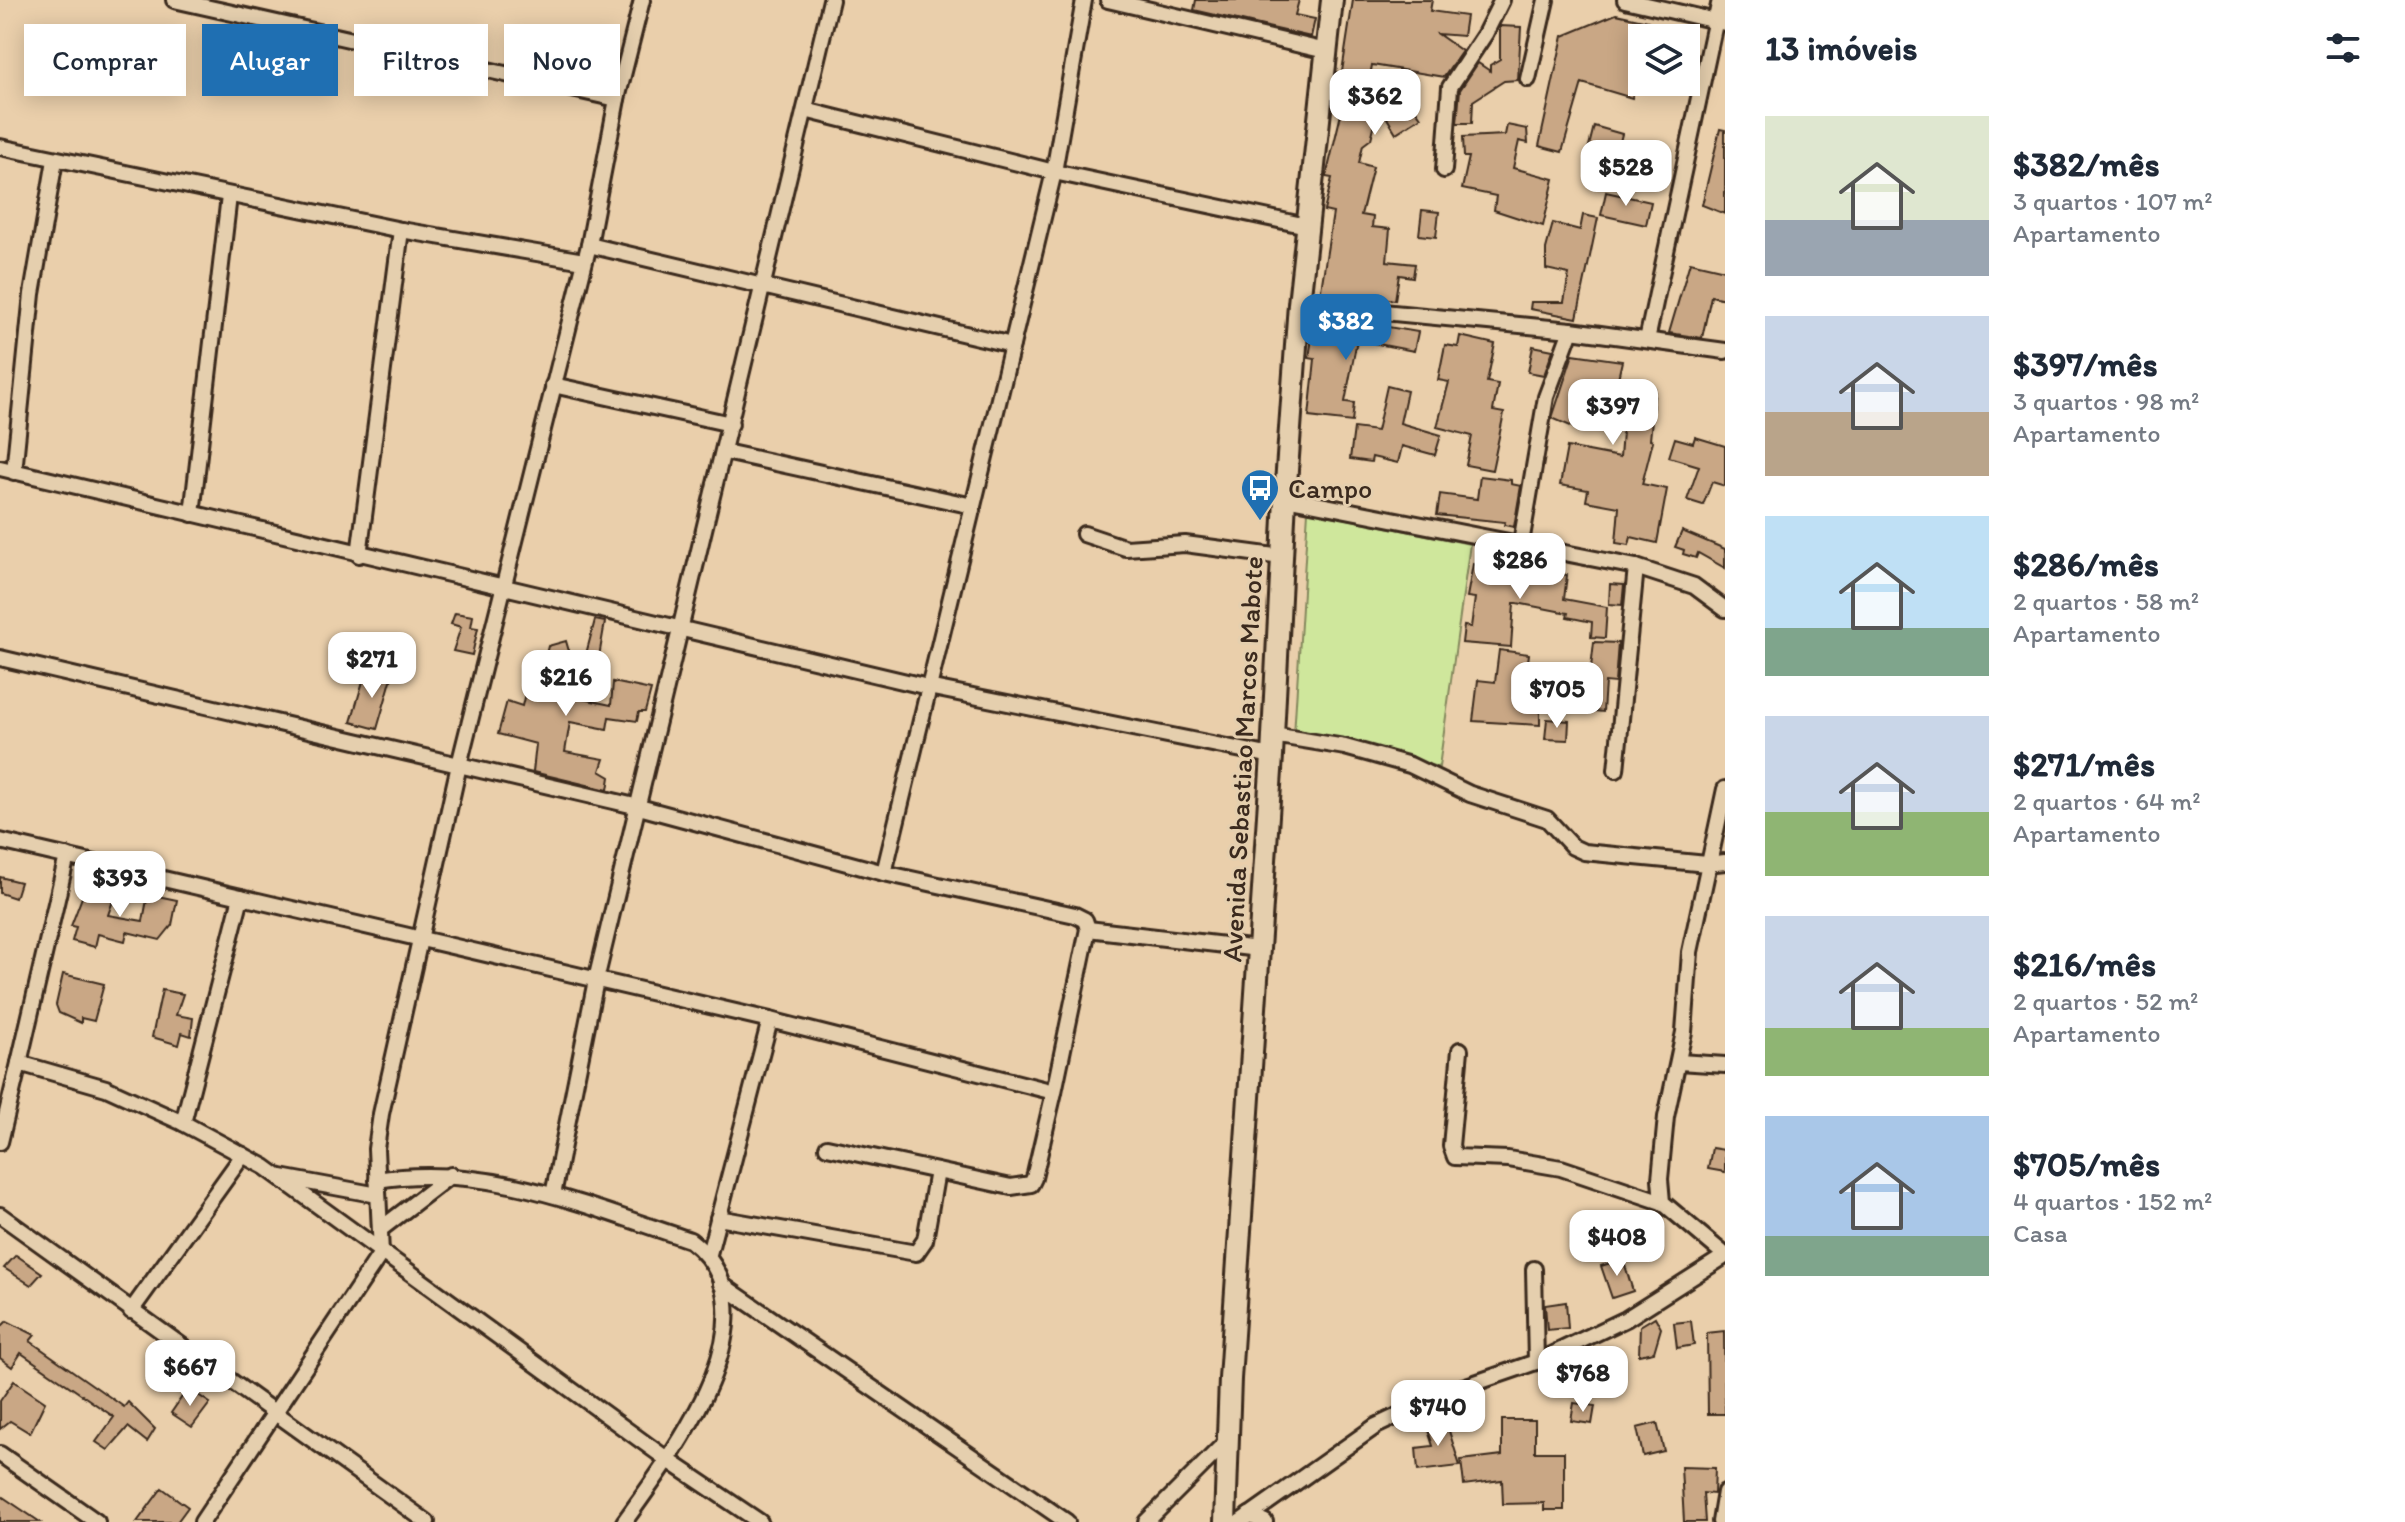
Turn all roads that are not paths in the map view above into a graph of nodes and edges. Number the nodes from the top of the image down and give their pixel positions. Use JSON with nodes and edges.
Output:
{"nodes":[{"id":1,"x":174,"y":0,"type":"edge"},
{"id":2,"x":642,"y":0,"type":"edge"},
{"id":3,"x":831,"y":0,"type":"edge"},
{"id":4,"x":1084,"y":0,"type":"edge"},
{"id":5,"x":1108,"y":0,"type":"edge"},
{"id":6,"x":1332,"y":0,"type":"edge"},
{"id":7,"x":1502,"y":0,"type":"edge"},
{"id":8,"x":1546,"y":0,"type":"edge"},
{"id":9,"x":1625,"y":0,"type":"edge"},
{"id":10,"x":1720,"y":0,"type":"edge"},
{"id":11,"x":1720,"y":22,"type":"edge"},
{"id":12,"x":1326,"y":51,"type":"junction"},
{"id":13,"x":1528,"y":79,"type":"dead end"},
{"id":14,"x":617,"y":99,"type":"junction"},
{"id":15,"x":805,"y":110,"type":"junction"},
{"id":16,"x":0,"y":147,"type":"edge"},
{"id":17,"x":55,"y":160,"type":"junction"},
{"id":18,"x":1444,"y":170,"type":"dead end"},
{"id":19,"x":1054,"y":172,"type":"junction"},
{"id":20,"x":229,"y":196,"type":"junction"},
{"id":21,"x":1307,"y":226,"type":"junction"},
{"id":22,"x":401,"y":230,"type":"junction"},
{"id":23,"x":589,"y":245,"type":"junction"},
{"id":24,"x":584,"y":261,"type":"junction"},
{"id":25,"x":763,"y":284,"type":"junction"},
{"id":26,"x":1299,"y":304,"type":"junction"},
{"id":27,"x":1571,"y":330,"type":"junction"},
{"id":28,"x":1647,"y":340,"type":"junction"},
{"id":29,"x":1012,"y":345,"type":"junction"},
{"id":30,"x":1725,"y":351,"type":"edge"},
{"id":31,"x":553,"y":385,"type":"junction"},
{"id":32,"x":731,"y":424,"type":"junction"},
{"id":33,"x":725,"y":452,"type":"junction"},
{"id":34,"x":7,"y":470,"type":"edge"},
{"id":35,"x":1285,"y":498,"type":"junction"},
{"id":36,"x":973,"y":506,"type":"junction"},
{"id":37,"x":192,"y":514,"type":"junction"},
{"id":38,"x":1084,"y":534,"type":"dead end"},
{"id":39,"x":1521,"y":543,"type":"junction"},
{"id":40,"x":359,"y":555,"type":"junction"},
{"id":41,"x":1282,"y":557,"type":"junction"},
{"id":42,"x":1636,"y":567,"type":"junction"},
{"id":43,"x":503,"y":587,"type":"junction"},
{"id":44,"x":1725,"y":609,"type":"edge"},
{"id":45,"x":681,"y":628,"type":"junction"},
{"id":46,"x":0,"y":658,"type":"edge"},
{"id":47,"x":928,"y":687,"type":"junction"},
{"id":48,"x":1273,"y":735,"type":"junction"},
{"id":49,"x":1272,"y":756,"type":"junction"},
{"id":50,"x":459,"y":765,"type":"junction"},
{"id":51,"x":1616,"y":770,"type":"dead end"},
{"id":52,"x":1725,"y":789,"type":"edge"},
{"id":53,"x":639,"y":807,"type":"junction"},
{"id":54,"x":0,"y":841,"type":"edge"},
{"id":55,"x":67,"y":856,"type":"junction"},
{"id":56,"x":1725,"y":862,"type":"edge"},
{"id":57,"x":1707,"y":864,"type":"junction"},
{"id":58,"x":884,"y":873,"type":"junction"},
{"id":59,"x":241,"y":897,"type":"junction"},
{"id":60,"x":1088,"y":929,"type":"junction"},
{"id":61,"x":418,"y":938,"type":"junction"},
{"id":62,"x":1259,"y":949,"type":"junction"},
{"id":63,"x":596,"y":980,"type":"junction"},
{"id":64,"x":770,"y":1020,"type":"junction"},
{"id":65,"x":1460,"y":1050,"type":"dead end"},
{"id":66,"x":1679,"y":1062,"type":"junction"},
{"id":67,"x":19,"y":1063,"type":"junction"},
{"id":68,"x":1725,"y":1065,"type":"edge"},
{"id":69,"x":1054,"y":1092,"type":"junction"},
{"id":70,"x":183,"y":1123,"type":"junction"},
{"id":71,"x":0,"y":1142,"type":"edge"},
{"id":72,"x":827,"y":1147,"type":"dead end"},
{"id":73,"x":243,"y":1155,"type":"junction"},
{"id":74,"x":937,"y":1171,"type":"junction"},
{"id":75,"x":451,"y":1175,"type":"junction"},
{"id":76,"x":277,"y":1176,"type":"junction"},
{"id":77,"x":377,"y":1187,"type":"junction"},
{"id":78,"x":553,"y":1195,"type":"junction"},
{"id":79,"x":1662,"y":1202,"type":"junction"},
{"id":80,"x":0,"y":1215,"type":"edge"},
{"id":81,"x":718,"y":1218,"type":"junction"},
{"id":82,"x":382,"y":1228,"type":"junction"},
{"id":83,"x":381,"y":1253,"type":"junction"},
{"id":84,"x":709,"y":1254,"type":"junction"},
{"id":85,"x":1725,"y":1256,"type":"edge"},
{"id":86,"x":1534,"y":1269,"type":"dead end"},
{"id":87,"x":721,"y":1284,"type":"junction"},
{"id":88,"x":131,"y":1311,"type":"junction"},
{"id":89,"x":1536,"y":1362,"type":"junction"},
{"id":90,"x":276,"y":1416,"type":"junction"},
{"id":91,"x":1227,"y":1441,"type":"junction"},
{"id":92,"x":0,"y":1454,"type":"edge"},
{"id":93,"x":668,"y":1460,"type":"junction"},
{"id":94,"x":1725,"y":1492,"type":"edge"},
{"id":95,"x":1244,"y":1519,"type":"edge"},
{"id":96,"x":97,"y":1522,"type":"edge"},
{"id":97,"x":202,"y":1522,"type":"edge"},
{"id":98,"x":427,"y":1522,"type":"edge"},
{"id":99,"x":624,"y":1522,"type":"edge"},
{"id":100,"x":760,"y":1522,"type":"edge"},
{"id":101,"x":1067,"y":1522,"type":"edge"},
{"id":102,"x":1146,"y":1522,"type":"edge"},
{"id":103,"x":1225,"y":1522,"type":"edge"},
{"id":104,"x":1265,"y":1522,"type":"edge"},
{"id":105,"x":1720,"y":1522,"type":"edge"}],
"edges":[{"from":1,"to":14,"type":"street"},
{"from":2,"to":14,"type":"street"},
{"from":3,"to":15,"type":"street"},
{"from":4,"to":19,"type":"street"},
{"from":5,"to":12,"type":"street"},
{"from":6,"to":12,"type":"main road","name":"Avenida Sebastiao Marcos Mabote"},
{"from":7,"to":18,"type":"street"},
{"from":8,"to":13,"type":"street"},
{"from":9,"to":11,"type":"street"},
{"from":10,"to":11,"type":"street"},
{"from":11,"to":28,"type":"street"},
{"from":12,"to":21,"type":"main road","name":"Avenida Sebastiao Marcos Mabote"},
{"from":14,"to":23,"type":"street"},
{"from":15,"to":19,"type":"street"},
{"from":15,"to":25,"type":"street"},
{"from":16,"to":17,"type":"street"},
{"from":17,"to":20,"type":"street"},
{"from":17,"to":34,"type":"street"},
{"from":19,"to":21,"type":"street"},
{"from":19,"to":29,"type":"street"},
{"from":20,"to":22,"type":"street"},
{"from":20,"to":37,"type":"street"},
{"from":21,"to":26,"type":"main road","name":"Avenida Sebastiao Marcos Mabote"},
{"from":22,"to":24,"type":"street"},
{"from":22,"to":40,"type":"street"},
{"from":23,"to":24,"type":"street"},
{"from":23,"to":25,"type":"street"},
{"from":24,"to":31,"type":"street"},
{"from":25,"to":29,"type":"street"},
{"from":25,"to":32,"type":"street"},
{"from":26,"to":27,"type":"street"},
{"from":26,"to":35,"type":"main road","name":"Avenida Sebastiao Marcos Mabote"},
{"from":27,"to":28,"type":"street"},
{"from":27,"to":39,"type":"street"},
{"from":28,"to":30,"type":"street"},
{"from":29,"to":36,"type":"street"},
{"from":31,"to":32,"type":"street"},
{"from":31,"to":43,"type":"street"},
{"from":32,"to":33,"type":"street"},
{"from":33,"to":36,"type":"street"},
{"from":33,"to":45,"type":"street"},
{"from":34,"to":37,"type":"street"},
{"from":35,"to":39,"type":"street"},
{"from":35,"to":41,"type":"main road","name":"Avenida Sebastiao Marcos Mabote"},
{"from":36,"to":47,"type":"street"},
{"from":37,"to":40,"type":"street"},
{"from":38,"to":41,"type":"street"},
{"from":39,"to":42,"type":"street"},
{"from":40,"to":43,"type":"street"},
{"from":41,"to":48,"type":"main road","name":"Avenida Sebastiao Marcos Mabote"},
{"from":42,"to":44,"type":"street"},
{"from":42,"to":51,"type":"street"},
{"from":43,"to":45,"type":"street"},
{"from":43,"to":50,"type":"street"},
{"from":45,"to":47,"type":"street"},
{"from":45,"to":53,"type":"street"},
{"from":46,"to":50,"type":"street"},
{"from":47,"to":49,"type":"street"},
{"from":47,"to":58,"type":"street"},
{"from":48,"to":49,"type":"main road","name":"Avenida Sebastiao Marcos Mabote"},
{"from":48,"to":57,"type":"street"},
{"from":49,"to":62,"type":"main road","name":"Avenida Sebastiao Marcos Mabote"},
{"from":50,"to":53,"type":"street"},
{"from":50,"to":61,"type":"street"},
{"from":52,"to":57,"type":"street"},
{"from":53,"to":58,"type":"street"},
{"from":53,"to":63,"type":"street"},
{"from":54,"to":55,"type":"street"},
{"from":55,"to":59,"type":"street"},
{"from":55,"to":67,"type":"street"},
{"from":56,"to":57,"type":"street"},
{"from":57,"to":66,"type":"street"},
{"from":58,"to":60,"type":"street"},
{"from":59,"to":61,"type":"street"},
{"from":59,"to":70,"type":"street"},
{"from":60,"to":62,"type":"street"},
{"from":60,"to":69,"type":"street"},
{"from":61,"to":63,"type":"street"},
{"from":61,"to":77,"type":"street"},
{"from":62,"to":91,"type":"main road","name":"Avenida Sebastiao Marcos Mabote"},
{"from":63,"to":64,"type":"street"},
{"from":63,"to":78,"type":"street"},
{"from":64,"to":69,"type":"street"},
{"from":64,"to":81,"type":"street"},
{"from":65,"to":79,"type":"street"},
{"from":66,"to":68,"type":"street"},
{"from":66,"to":79,"type":"street"},
{"from":67,"to":70,"type":"street"},
{"from":67,"to":71,"type":"street"},
{"from":69,"to":74,"type":"street"},
{"from":70,"to":73,"type":"street"},
{"from":72,"to":74,"type":"street"},
{"from":73,"to":76,"type":"street"},
{"from":73,"to":88,"type":"street"},
{"from":74,"to":81,"type":"street"},
{"from":75,"to":77,"type":"street"},
{"from":75,"to":78,"type":"street"},
{"from":75,"to":82,"type":"street"},
{"from":76,"to":77,"type":"street"},
{"from":76,"to":83,"type":"street"},
{"from":77,"to":82,"type":"street"},
{"from":78,"to":84,"type":"street"},
{"from":79,"to":85,"type":"street"},
{"from":80,"to":88,"type":"street"},
{"from":81,"to":84,"type":"street"},
{"from":82,"to":83,"type":"street"},
{"from":83,"to":90,"type":"street"},
{"from":83,"to":93,"type":"street"},
{"from":84,"to":87,"type":"street"},
{"from":85,"to":89,"type":"street"},
{"from":86,"to":89,"type":"street"},
{"from":87,"to":93,"type":"street"},
{"from":87,"to":101,"type":"street"},
{"from":88,"to":90,"type":"street"},
{"from":89,"to":95,"type":"street"},
{"from":90,"to":97,"type":"street"},
{"from":90,"to":98,"type":"street"},
{"from":91,"to":102,"type":"street"},
{"from":91,"to":103,"type":"main road","name":"Avenida Sebastiao Marcos Mabote"},
{"from":92,"to":96,"type":"street"},
{"from":93,"to":99,"type":"street"},
{"from":93,"to":100,"type":"street"},
{"from":94,"to":105,"type":"street"},
{"from":95,"to":104,"type":"street"}]}
